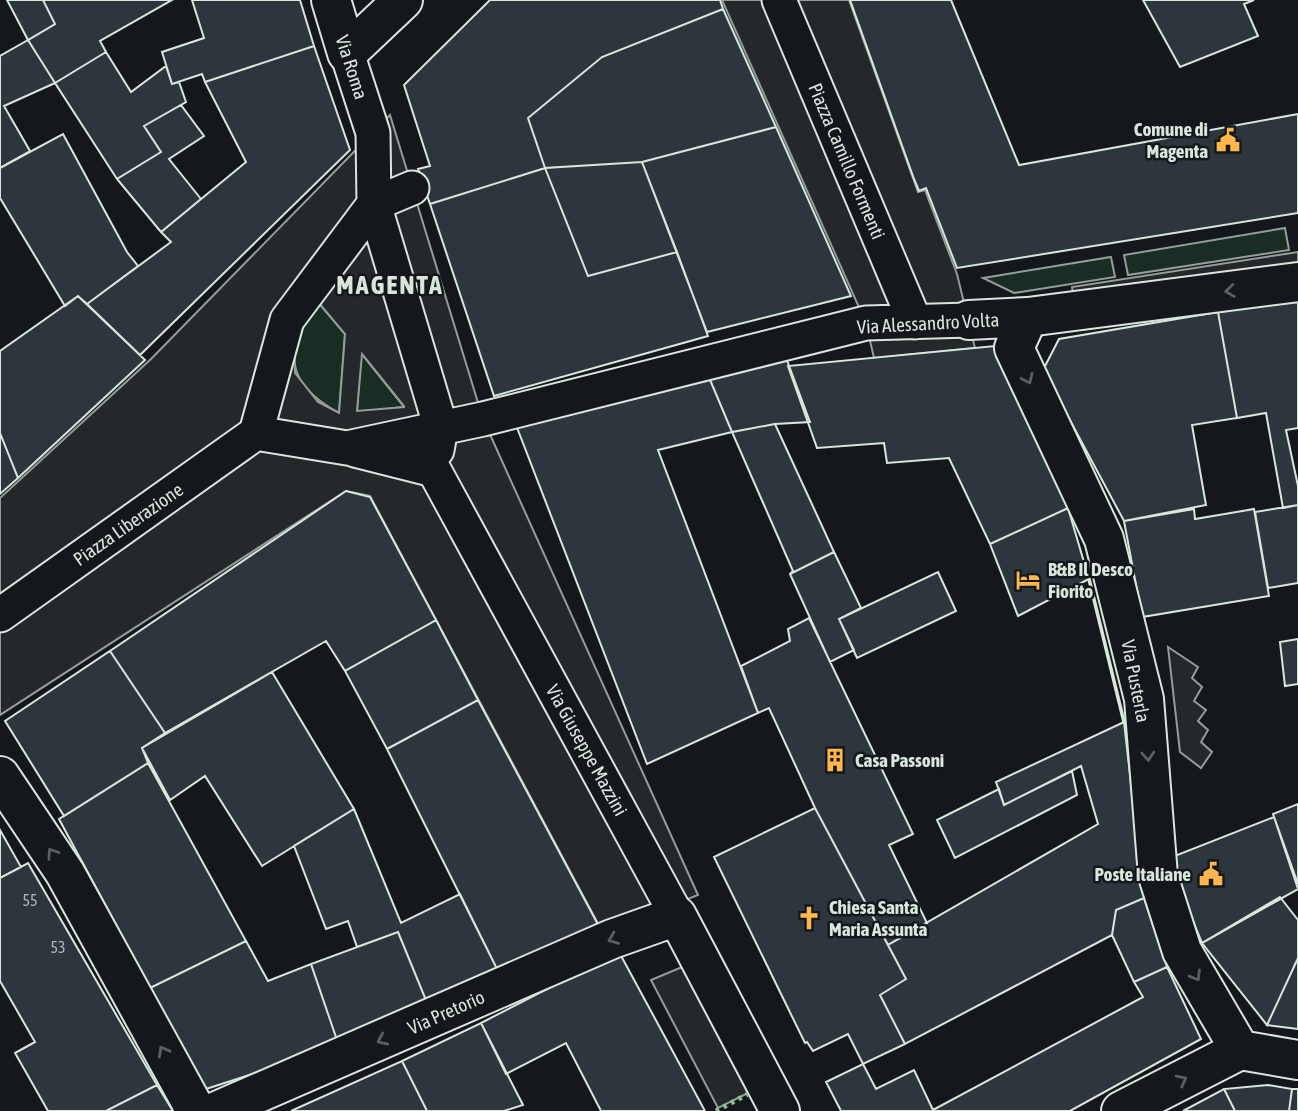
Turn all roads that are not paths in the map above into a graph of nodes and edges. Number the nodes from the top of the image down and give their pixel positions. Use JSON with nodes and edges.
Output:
{"nodes":[{"id":1,"x":331,"y":0,"type":"edge"},
{"id":2,"x":403,"y":0,"type":"edge"},
{"id":3,"x":779,"y":0,"type":"edge"},
{"id":4,"x":347,"y":53,"type":"junction"},
{"id":5,"x":412,"y":188,"type":"dead end"},
{"id":6,"x":374,"y":204,"type":"junction"},
{"id":7,"x":1298,"y":282,"type":"edge"},
{"id":8,"x":1028,"y":317,"type":"junction"},
{"id":9,"x":969,"y":320,"type":"joint"},
{"id":10,"x":915,"y":321,"type":"junction"},
{"id":11,"x":441,"y":428,"type":"junction"},
{"id":12,"x":256,"y":433,"type":"junction"},
{"id":13,"x":347,"y":448,"type":"junction"},
{"id":14,"x":434,"y":470,"type":"junction"},
{"id":15,"x":0,"y":615,"type":"edge"},
{"id":16,"x":0,"y":776,"type":"edge"},
{"id":17,"x":677,"y":916,"type":"junction"},
{"id":18,"x":1240,"y":1050,"type":"junction"},
{"id":19,"x":1298,"y":1060,"type":"edge"},
{"id":20,"x":196,"y":1111,"type":"edge"},
{"id":21,"x":216,"y":1111,"type":"edge"},
{"id":22,"x":779,"y":1111,"type":"edge"},
{"id":23,"x":1121,"y":1111,"type":"edge"}],
"edges":[{"from":1,"to":4,"type":"street","name":"Via Roma"},
{"from":2,"to":4,"type":"street"},
{"from":3,"to":10,"type":"street","name":"Piazza Camillo Formenti"},
{"from":4,"to":6,"type":"street","name":"Via Roma"},
{"from":5,"to":6,"type":"street"},
{"from":6,"to":11,"type":"street"},
{"from":6,"to":12,"type":"street"},
{"from":7,"to":8,"type":"street","name":"Via Alessandro Volta","one_way":true},
{"from":8,"to":9,"type":"street","name":"Via Alessandro Volta"},
{"from":8,"to":18,"type":"street","name":"Via Pusterla","one_way":true},
{"from":9,"to":10,"type":"street","name":"Via Alessandro Volta"},
{"from":10,"to":11,"type":"street","name":"Via Alessandro Volta"},
{"from":11,"to":13,"type":"street"},
{"from":11,"to":14,"type":"street"},
{"from":12,"to":13,"type":"street"},
{"from":12,"to":15,"type":"street","name":"Piazza Liberazione"},
{"from":13,"to":14,"type":"street"},
{"from":14,"to":17,"type":"street","name":"Via Giuseppe Mazzini"},
{"from":20,"to":16,"type":"street","one_way":true},
{"from":17,"to":21,"type":"street","name":"Via Pretorio","one_way":true},
{"from":17,"to":22,"type":"street","name":"Via Giuseppe Mazzini"},
{"from":18,"to":19,"type":"street"},
{"from":23,"to":18,"type":"street","one_way":true}]}
